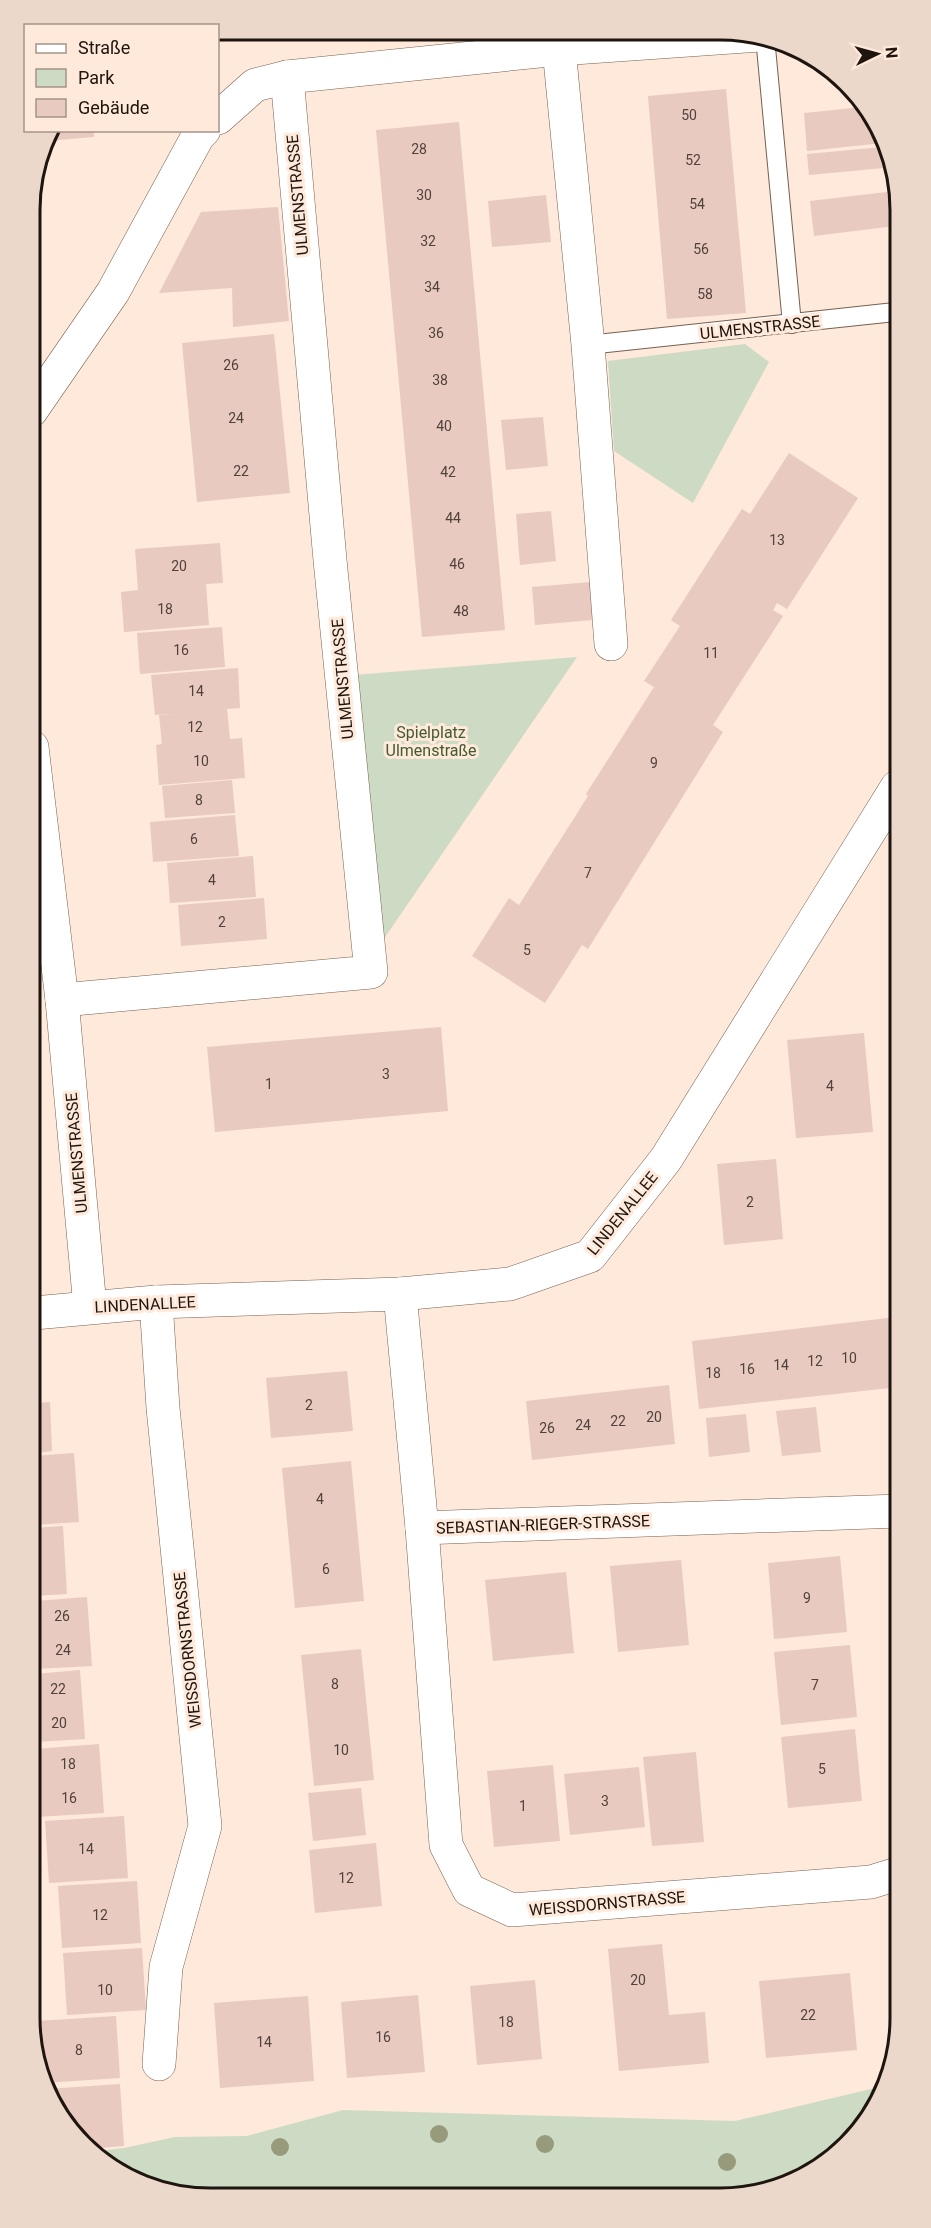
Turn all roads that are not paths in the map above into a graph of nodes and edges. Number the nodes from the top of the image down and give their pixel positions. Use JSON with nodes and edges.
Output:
{"nodes":[{"id":1,"x":688,"y":40,"type":"edge"},
{"id":2,"x":766,"y":47,"type":"edge"},
{"id":3,"x":559,"y":49,"type":"junction"},
{"id":4,"x":287,"y":77,"type":"junction"},
{"id":5,"x":219,"y":117,"type":"edge"},
{"id":6,"x":202,"y":132,"type":"edge"},
{"id":7,"x":890,"y":313,"type":"edge"},
{"id":8,"x":792,"y":324,"type":"junction"},
{"id":9,"x":588,"y":345,"type":"junction"},
{"id":10,"x":41,"y":397,"type":"edge"},
{"id":11,"x":610,"y":644,"type":"dead end"},
{"id":12,"x":890,"y":798,"type":"edge"},
{"id":13,"x":41,"y":820,"type":"edge"},
{"id":14,"x":62,"y":1000,"type":"junction"},
{"id":15,"x":400,"y":1294,"type":"junction"},
{"id":16,"x":156,"y":1302,"type":"junction"},
{"id":17,"x":90,"y":1307,"type":"junction"},
{"id":18,"x":40,"y":1312,"type":"edge"},
{"id":19,"x":890,"y":1511,"type":"edge"},
{"id":20,"x":422,"y":1528,"type":"junction"},
{"id":21,"x":890,"y":1876,"type":"edge"},
{"id":22,"x":159,"y":2064,"type":"dead end"}],
"edges":[{"from":1,"to":3,"type":"street"},
{"from":2,"to":8,"type":"lane"},
{"from":3,"to":4,"type":"street"},
{"from":3,"to":9,"type":"street"},
{"from":4,"to":5,"type":"street"},
{"from":4,"to":14,"type":"street","name":"ULMENSTRASSE"},
{"from":6,"to":10,"type":"street"},
{"from":7,"to":8,"type":"lane","name":"ULMENSTRASSE"},
{"from":8,"to":9,"type":"lane","name":"ULMENSTRASSE"},
{"from":9,"to":11,"type":"street"},
{"from":12,"to":15,"type":"street","name":"LINDENALLEE"},
{"from":13,"to":14,"type":"street","name":"ULMENSTRASSE"},
{"from":14,"to":17,"type":"street","name":"ULMENSTRASSE"},
{"from":15,"to":16,"type":"street","name":"LINDENALLEE"},
{"from":15,"to":20,"type":"street","name":"SEBASTIAN-RIEGER-STRASSE"},
{"from":16,"to":17,"type":"street","name":"LINDENALLEE"},
{"from":16,"to":22,"type":"street","name":"WEISSDORNSTRASSE"},
{"from":17,"to":18,"type":"street","name":"LINDENALLEE"},
{"from":19,"to":20,"type":"street","name":"SEBASTIAN-RIEGER-STRASSE"},
{"from":20,"to":21,"type":"street","name":"WEISSDORNSTRASSE"}]}
